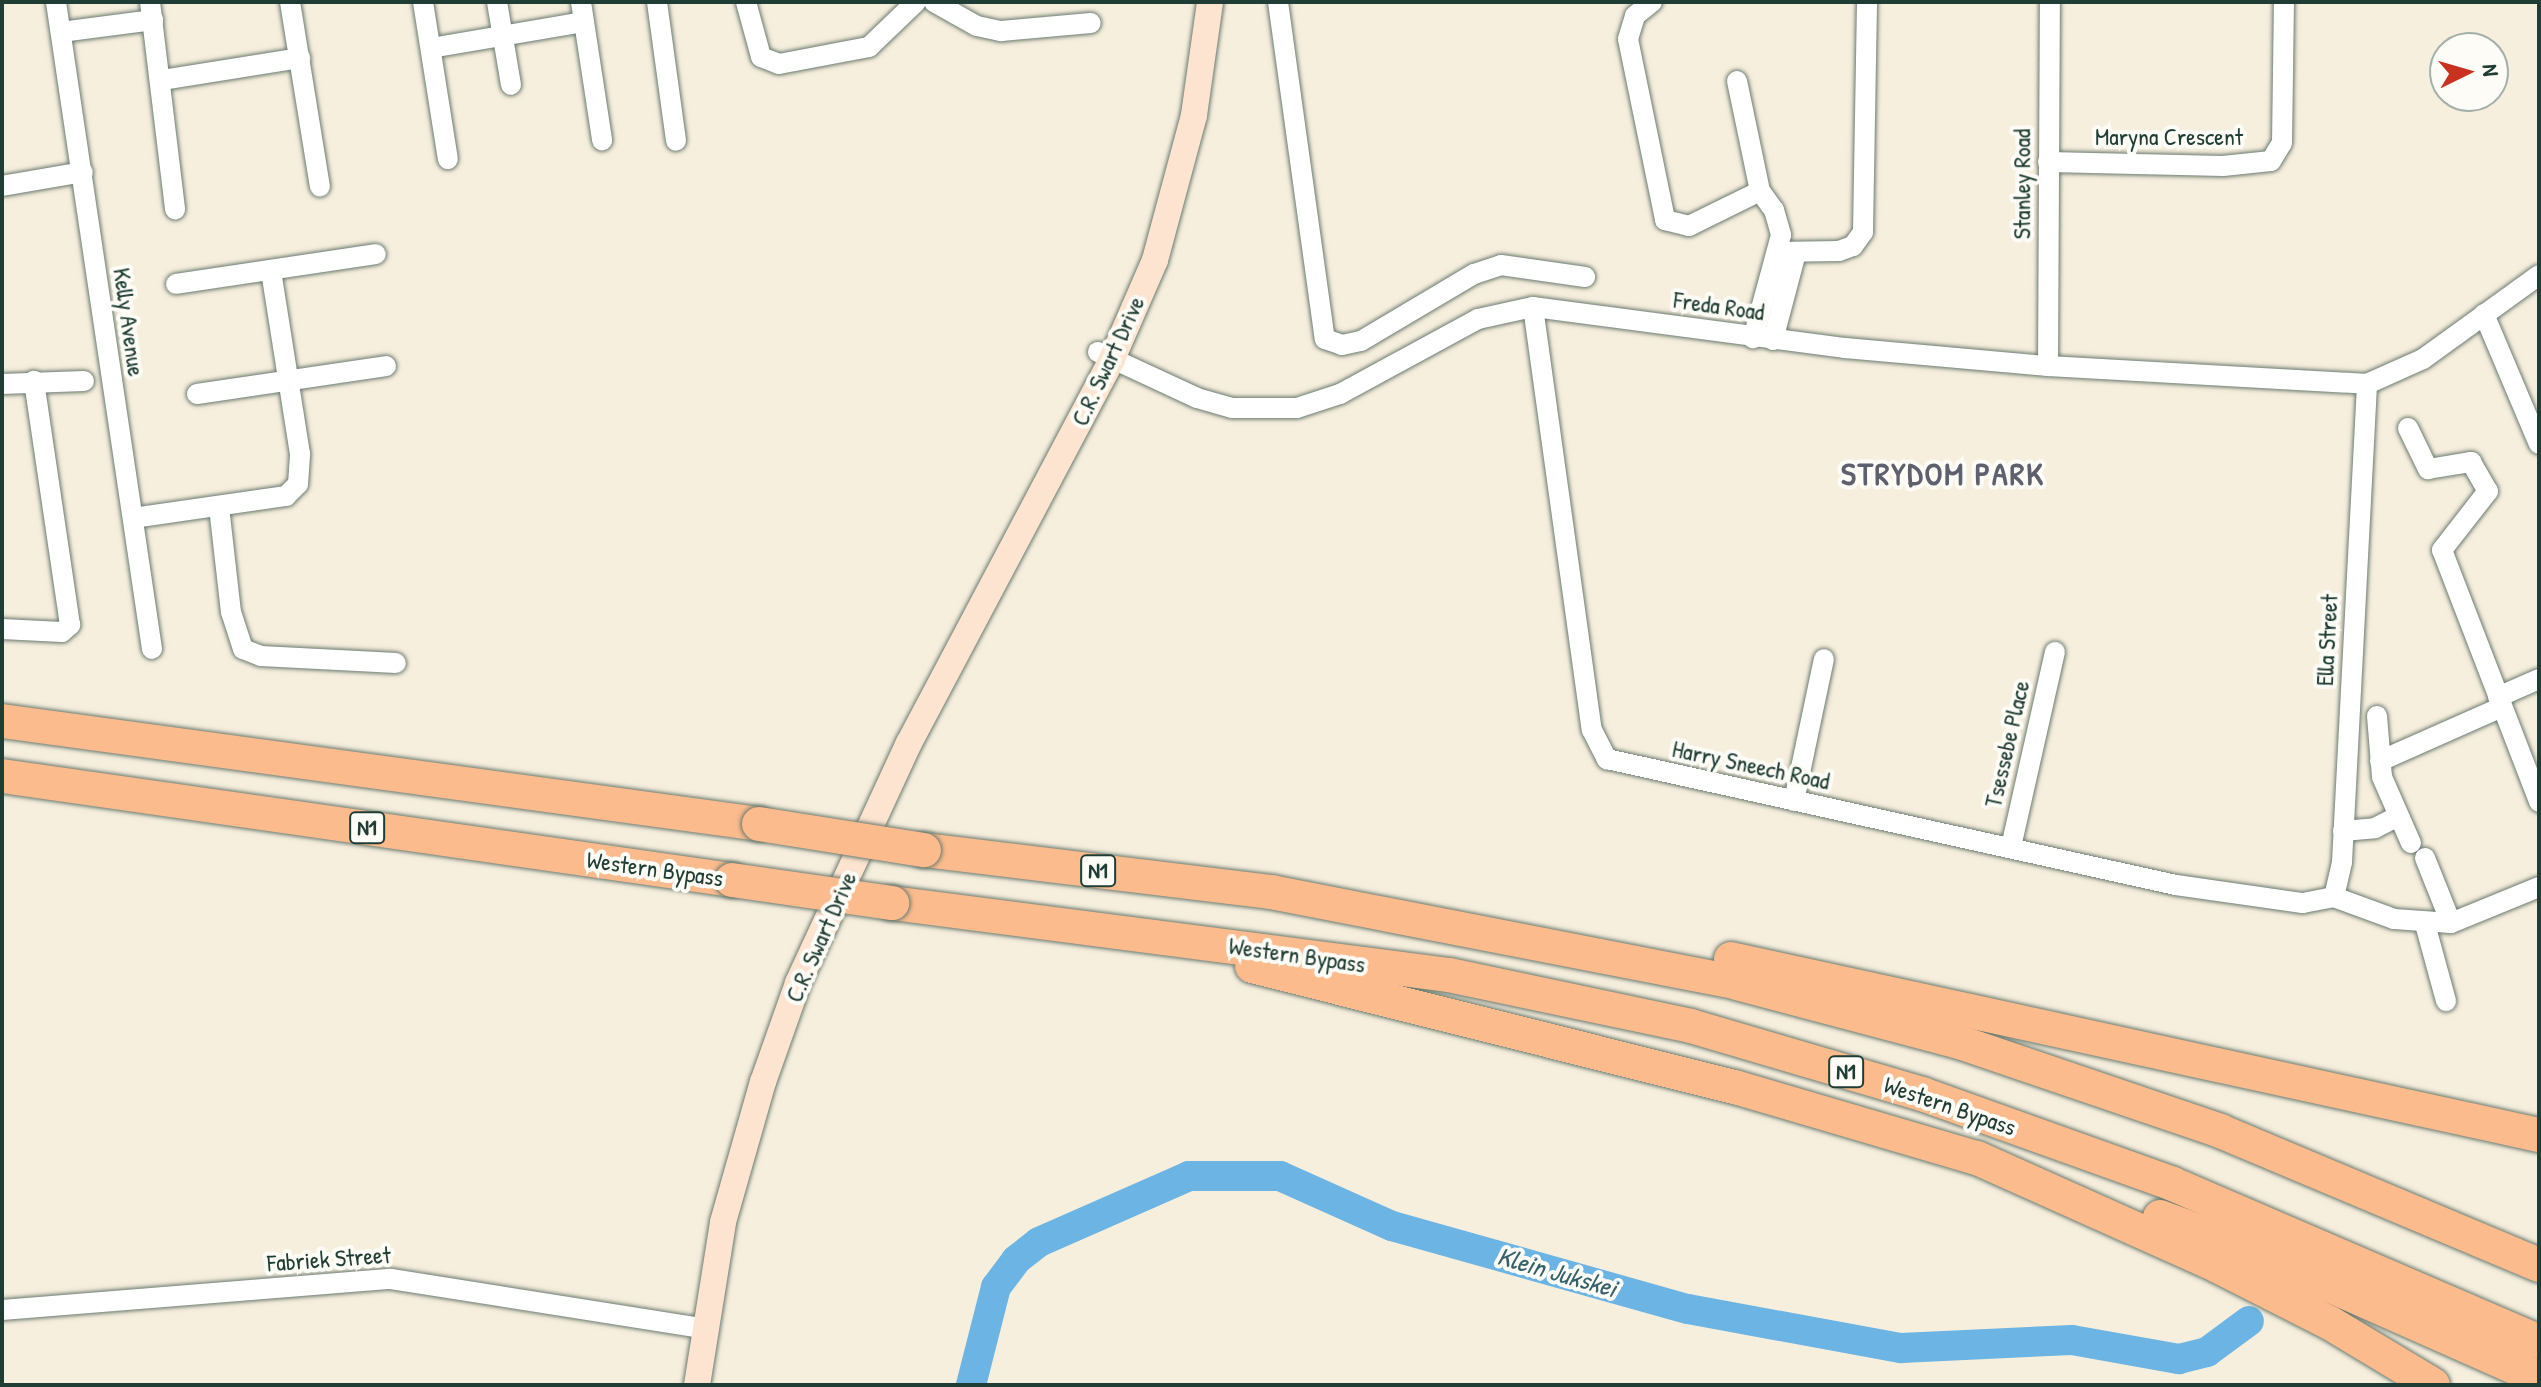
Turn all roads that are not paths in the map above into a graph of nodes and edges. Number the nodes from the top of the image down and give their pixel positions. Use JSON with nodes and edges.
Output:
{"nodes":[{"id":1,"x":56,"y":2,"type":"edge"},
{"id":2,"x":290,"y":2,"type":"edge"},
{"id":3,"x":423,"y":2,"type":"edge"},
{"id":4,"x":497,"y":2,"type":"edge"},
{"id":5,"x":657,"y":2,"type":"edge"},
{"id":6,"x":746,"y":2,"type":"edge"},
{"id":7,"x":916,"y":2,"type":"edge"},
{"id":8,"x":934,"y":2,"type":"edge"},
{"id":9,"x":1210,"y":2,"type":"edge"},
{"id":10,"x":1278,"y":2,"type":"edge"},
{"id":11,"x":1652,"y":2,"type":"edge"},
{"id":12,"x":1867,"y":2,"type":"edge"},
{"id":13,"x":2050,"y":2,"type":"edge"},
{"id":14,"x":2284,"y":2,"type":"edge"},
{"id":15,"x":152,"y":11,"type":"edge"},
{"id":16,"x":582,"y":12,"type":"edge"},
{"id":17,"x":1091,"y":23,"type":"dead end"},
{"id":18,"x":61,"y":32,"type":"junction"},
{"id":19,"x":503,"y":36,"type":"junction"},
{"id":20,"x":431,"y":48,"type":"junction"},
{"id":21,"x":300,"y":58,"type":"junction"},
{"id":22,"x":162,"y":80,"type":"junction"},
{"id":23,"x":1737,"y":81,"type":"dead end"},
{"id":24,"x":511,"y":85,"type":"dead end"},
{"id":25,"x":602,"y":140,"type":"dead end"},
{"id":26,"x":676,"y":141,"type":"dead end"},
{"id":27,"x":448,"y":159,"type":"dead end"},
{"id":28,"x":2048,"y":162,"type":"junction"},
{"id":29,"x":83,"y":172,"type":"junction"},
{"id":30,"x":2,"y":186,"type":"edge"},
{"id":31,"x":320,"y":187,"type":"dead end"},
{"id":32,"x":1760,"y":191,"type":"junction"},
{"id":33,"x":175,"y":210,"type":"dead end"},
{"id":34,"x":1786,"y":252,"type":"junction"},
{"id":35,"x":376,"y":254,"type":"dead end"},
{"id":36,"x":271,"y":270,"type":"junction"},
{"id":37,"x":2539,"y":275,"type":"edge"},
{"id":38,"x":1585,"y":277,"type":"dead end"},
{"id":39,"x":176,"y":284,"type":"dead end"},
{"id":40,"x":1533,"y":307,"type":"junction"},
{"id":41,"x":2484,"y":314,"type":"junction"},
{"id":42,"x":1763,"y":339,"type":"junction"},
{"id":43,"x":1105,"y":356,"type":"junction"},
{"id":44,"x":386,"y":366,"type":"dead end"},
{"id":45,"x":2048,"y":366,"type":"junction"},
{"id":46,"x":97,"y":380,"type":"junction"},
{"id":47,"x":287,"y":380,"type":"junction"},
{"id":48,"x":34,"y":381,"type":"junction"},
{"id":49,"x":2,"y":384,"type":"edge"},
{"id":50,"x":2367,"y":384,"type":"junction"},
{"id":51,"x":197,"y":394,"type":"dead end"},
{"id":52,"x":2408,"y":428,"type":"dead end"},
{"id":53,"x":2539,"y":444,"type":"edge"},
{"id":54,"x":219,"y":507,"type":"junction"},
{"id":55,"x":133,"y":518,"type":"junction"},
{"id":56,"x":2,"y":629,"type":"edge"},
{"id":57,"x":152,"y":649,"type":"dead end"},
{"id":58,"x":2055,"y":652,"type":"dead end"},
{"id":59,"x":1824,"y":659,"type":"dead end"},
{"id":60,"x":396,"y":663,"type":"dead end"},
{"id":61,"x":2539,"y":679,"type":"edge"},
{"id":62,"x":2500,"y":702,"type":"junction"},
{"id":63,"x":2377,"y":716,"type":"dead end"},
{"id":64,"x":2,"y":721,"type":"edge"},
{"id":65,"x":2380,"y":761,"type":"junction"},
{"id":66,"x":2,"y":776,"type":"edge"},
{"id":67,"x":1794,"y":801,"type":"junction"},
{"id":68,"x":2539,"y":802,"type":"edge"},
{"id":69,"x":2397,"y":817,"type":"junction"},
{"id":70,"x":2343,"y":831,"type":"junction"},
{"id":71,"x":2411,"y":843,"type":"dead end"},
{"id":72,"x":2011,"y":847,"type":"junction"},
{"id":73,"x":2425,"y":858,"type":"dead end"},
{"id":74,"x":2539,"y":887,"type":"edge"},
{"id":75,"x":1271,"y":892,"type":"junction"},
{"id":76,"x":2334,"y":897,"type":"junction"},
{"id":77,"x":2451,"y":923,"type":"junction"},
{"id":78,"x":2425,"y":924,"type":"junction"},
{"id":79,"x":1117,"y":930,"type":"junction"},
{"id":80,"x":2446,"y":1001,"type":"dead end"},
{"id":81,"x":2539,"y":1135,"type":"edge"},
{"id":82,"x":1977,"y":1158,"type":"junction"},
{"id":83,"x":2539,"y":1265,"type":"edge"},
{"id":84,"x":2,"y":1310,"type":"edge"},
{"id":85,"x":705,"y":1329,"type":"junction"},
{"id":86,"x":2539,"y":1342,"type":"edge"},
{"id":87,"x":2539,"y":1378,"type":"edge"},
{"id":88,"x":697,"y":1385,"type":"edge"},
{"id":89,"x":2433,"y":1385,"type":"edge"}],
"edges":[{"from":1,"to":18,"type":"street","name":"Kelly Avenue"},
{"from":2,"to":21,"type":"street"},
{"from":3,"to":20,"type":"street"},
{"from":4,"to":19,"type":"street"},
{"from":5,"to":26,"type":"street"},
{"from":6,"to":7,"type":"street"},
{"from":8,"to":17,"type":"street"},
{"from":9,"to":43,"type":"street","name":"C.R. Swart Drive"},
{"from":10,"to":38,"type":"street"},
{"from":11,"to":32,"type":"street"},
{"from":12,"to":34,"type":"street"},
{"from":13,"to":28,"type":"street","name":"Stanley Road"},
{"from":14,"to":28,"type":"street","name":"Maryna Crescent"},
{"from":15,"to":18,"type":"street"},
{"from":15,"to":22,"type":"street"},
{"from":16,"to":19,"type":"street"},
{"from":16,"to":25,"type":"street"},
{"from":18,"to":29,"type":"street","name":"Kelly Avenue"},
{"from":19,"to":20,"type":"street"},
{"from":19,"to":24,"type":"street"},
{"from":20,"to":27,"type":"street"},
{"from":21,"to":22,"type":"street"},
{"from":21,"to":31,"type":"street"},
{"from":22,"to":33,"type":"street"},
{"from":23,"to":32,"type":"street"},
{"from":28,"to":45,"type":"street","name":"Stanley Road"},
{"from":29,"to":30,"type":"street"},
{"from":29,"to":46,"type":"street","name":"Kelly Avenue"},
{"from":32,"to":34,"type":"street"},
{"from":34,"to":42,"type":"street"},
{"from":35,"to":36,"type":"street"},
{"from":36,"to":39,"type":"street"},
{"from":36,"to":47,"type":"street"},
{"from":37,"to":41,"type":"street"},
{"from":40,"to":42,"type":"street","name":"Freda Road"},
{"from":40,"to":43,"type":"street","name":"Freda Road"},
{"from":40,"to":67,"type":"street","name":"Harry Sneech Road"},
{"from":41,"to":50,"type":"street"},
{"from":41,"to":53,"type":"street"},
{"from":42,"to":45,"type":"street","name":"Freda Road"},
{"from":43,"to":85,"type":"street","name":"C.R. Swart Drive"},
{"from":44,"to":47,"type":"street"},
{"from":45,"to":50,"type":"street","name":"Freda Road"},
{"from":46,"to":48,"type":"street"},
{"from":46,"to":55,"type":"street","name":"Kelly Avenue"},
{"from":47,"to":51,"type":"street"},
{"from":47,"to":54,"type":"street"},
{"from":48,"to":49,"type":"street"},
{"from":48,"to":56,"type":"street"},
{"from":50,"to":70,"type":"street","name":"Ella Street"},
{"from":52,"to":62,"type":"street"},
{"from":54,"to":55,"type":"street"},
{"from":54,"to":60,"type":"street"},
{"from":55,"to":57,"type":"street","name":"Kelly Avenue"},
{"from":58,"to":72,"type":"street","name":"Tsessebe Place"},
{"from":59,"to":67,"type":"street"},
{"from":61,"to":62,"type":"street"},
{"from":62,"to":65,"type":"street"},
{"from":62,"to":68,"type":"street"},
{"from":63,"to":65,"type":"street"},
{"from":64,"to":75,"type":"highway","number":"N1","bridge":true},
{"from":65,"to":69,"type":"street"},
{"from":66,"to":79,"type":"highway","name":"Western Bypass","number":"N1","bridge":true},
{"from":67,"to":72,"type":"street","name":"Harry Sneech Road"},
{"from":69,"to":70,"type":"street"},
{"from":69,"to":71,"type":"street"},
{"from":70,"to":76,"type":"street","name":"Ella Street"},
{"from":72,"to":76,"type":"street","name":"Harry Sneech Road"},
{"from":73,"to":77,"type":"street"},
{"from":74,"to":77,"type":"street"},
{"from":75,"to":81,"type":"highway"},
{"from":75,"to":83,"type":"highway","number":"N1"},
{"from":76,"to":78,"type":"street"},
{"from":77,"to":78,"type":"street"},
{"from":78,"to":80,"type":"street"},
{"from":79,"to":82,"type":"highway"},
{"from":79,"to":86,"type":"highway","name":"Western Bypass","number":"N1"},
{"from":82,"to":87,"type":"highway"},
{"from":82,"to":89,"type":"highway"},
{"from":84,"to":85,"type":"street","name":"Fabriek Street"},
{"from":85,"to":88,"type":"street","name":"C.R. Swart Drive"}]}
